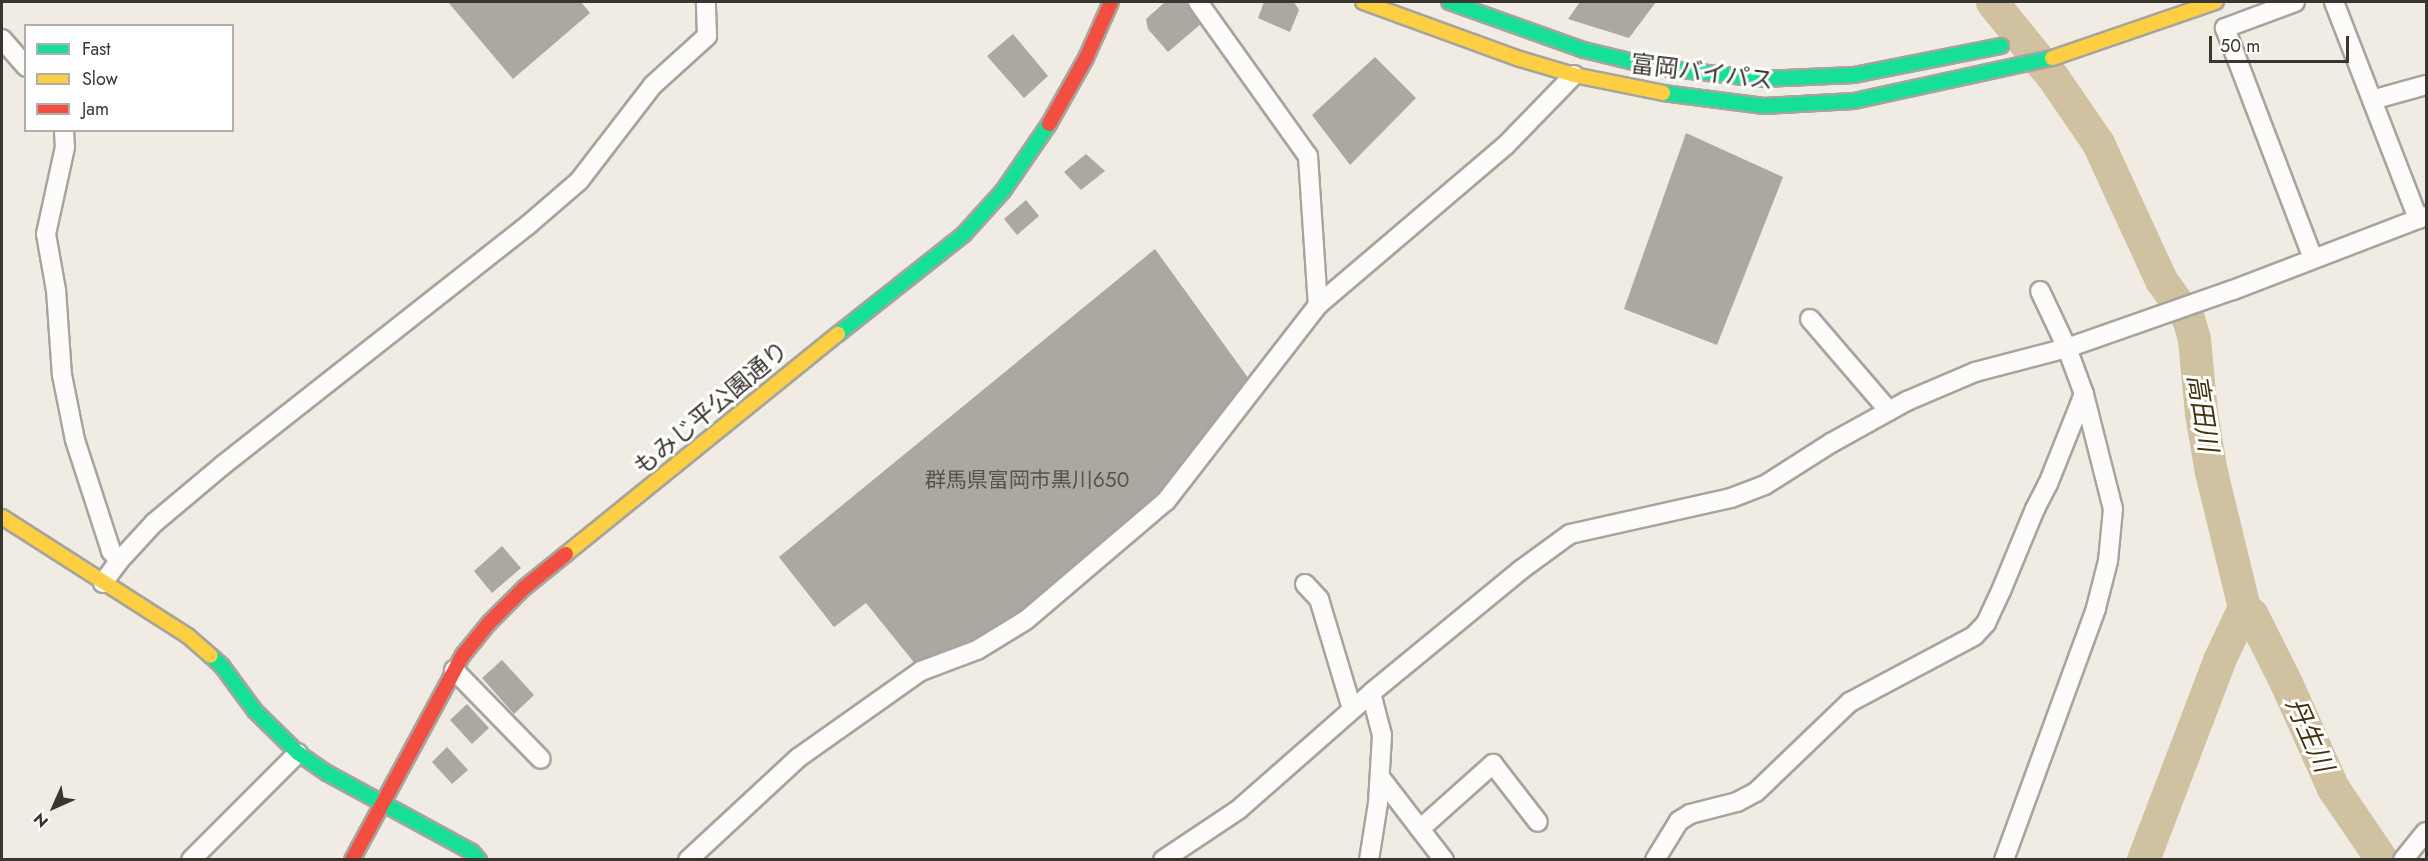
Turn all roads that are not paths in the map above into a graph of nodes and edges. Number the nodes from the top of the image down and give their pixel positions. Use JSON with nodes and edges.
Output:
{"nodes":[{"id":1,"x":706,"y":2,"type":"edge"},
{"id":2,"x":1111,"y":2,"type":"edge"},
{"id":3,"x":1198,"y":2,"type":"edge"},
{"id":4,"x":1363,"y":2,"type":"edge"},
{"id":5,"x":1449,"y":2,"type":"edge"},
{"id":6,"x":2295,"y":2,"type":"edge"},
{"id":7,"x":2334,"y":2,"type":"edge"},
{"id":8,"x":2213,"y":3,"type":"edge"},
{"id":9,"x":2,"y":39,"type":"edge"},
{"id":10,"x":2015,"y":44,"type":"dead end"},
{"id":11,"x":24,"y":65,"type":"edge"},
{"id":12,"x":1574,"y":75,"type":"junction"},
{"id":13,"x":2427,"y":85,"type":"edge"},
{"id":14,"x":2372,"y":100,"type":"junction"},
{"id":15,"x":64,"y":132,"type":"edge"},
{"id":16,"x":2422,"y":218,"type":"edge"},
{"id":17,"x":2313,"y":260,"type":"junction"},
{"id":18,"x":2040,"y":291,"type":"dead end"},
{"id":19,"x":1318,"y":305,"type":"junction"},
{"id":20,"x":1810,"y":320,"type":"dead end"},
{"id":21,"x":2074,"y":345,"type":"junction"},
{"id":22,"x":2084,"y":394,"type":"junction"},
{"id":23,"x":1889,"y":411,"type":"junction"},
{"id":24,"x":2,"y":517,"type":"edge"},
{"id":25,"x":119,"y":561,"type":"junction"},
{"id":26,"x":103,"y":583,"type":"junction"},
{"id":27,"x":1305,"y":584,"type":"dead end"},
{"id":28,"x":454,"y":670,"type":"junction"},
{"id":29,"x":1371,"y":693,"type":"junction"},
{"id":30,"x":1352,"y":709,"type":"junction"},
{"id":31,"x":298,"y":753,"type":"junction"},
{"id":32,"x":541,"y":759,"type":"dead end"},
{"id":33,"x":1380,"y":777,"type":"junction"},
{"id":34,"x":383,"y":804,"type":"junction"},
{"id":35,"x":1538,"y":822,"type":"dead end"},
{"id":36,"x":1420,"y":829,"type":"junction"},
{"id":37,"x":2426,"y":832,"type":"edge"},
{"id":38,"x":192,"y":860,"type":"edge"},
{"id":39,"x":352,"y":860,"type":"edge"},
{"id":40,"x":479,"y":860,"type":"edge"},
{"id":41,"x":688,"y":860,"type":"edge"},
{"id":42,"x":1163,"y":860,"type":"edge"},
{"id":43,"x":1369,"y":860,"type":"edge"},
{"id":44,"x":1444,"y":860,"type":"edge"},
{"id":45,"x":1655,"y":860,"type":"edge"},
{"id":46,"x":2004,"y":860,"type":"edge"},
{"id":47,"x":2403,"y":860,"type":"edge"}],
"edges":[{"from":1,"to":25,"type":"street"},
{"from":2,"to":28,"type":"main road","name":"もみじ平公園通り"},
{"from":3,"to":19,"type":"street"},
{"from":4,"to":12,"type":"main road","name":"富岡バイパス"},
{"from":5,"to":10,"type":"main road","name":"富岡バイパス"},
{"from":6,"to":17,"type":"street"},
{"from":7,"to":14,"type":"street"},
{"from":8,"to":12,"type":"main road","name":"富岡バイパス"},
{"from":9,"to":11,"type":"street"},
{"from":12,"to":19,"type":"street"},
{"from":13,"to":14,"type":"street"},
{"from":14,"to":16,"type":"street"},
{"from":15,"to":25,"type":"street"},
{"from":16,"to":17,"type":"street"},
{"from":17,"to":21,"type":"street"},
{"from":18,"to":21,"type":"street"},
{"from":19,"to":41,"type":"street"},
{"from":20,"to":23,"type":"street"},
{"from":21,"to":22,"type":"street"},
{"from":21,"to":23,"type":"street"},
{"from":22,"to":45,"type":"street"},
{"from":22,"to":46,"type":"street"},
{"from":23,"to":29,"type":"street"},
{"from":24,"to":26,"type":"main road"},
{"from":25,"to":26,"type":"street"},
{"from":26,"to":31,"type":"main road"},
{"from":27,"to":30,"type":"street"},
{"from":28,"to":32,"type":"street"},
{"from":28,"to":34,"type":"main road","name":"もみじ平公園通り"},
{"from":29,"to":30,"type":"street"},
{"from":29,"to":33,"type":"street"},
{"from":30,"to":42,"type":"street"},
{"from":31,"to":34,"type":"main road"},
{"from":31,"to":38,"type":"street"},
{"from":33,"to":36,"type":"street"},
{"from":33,"to":43,"type":"street"},
{"from":34,"to":39,"type":"main road","name":"もみじ平公園通り"},
{"from":34,"to":40,"type":"main road"},
{"from":35,"to":36,"type":"street"},
{"from":36,"to":44,"type":"street"},
{"from":37,"to":47,"type":"street"}]}
